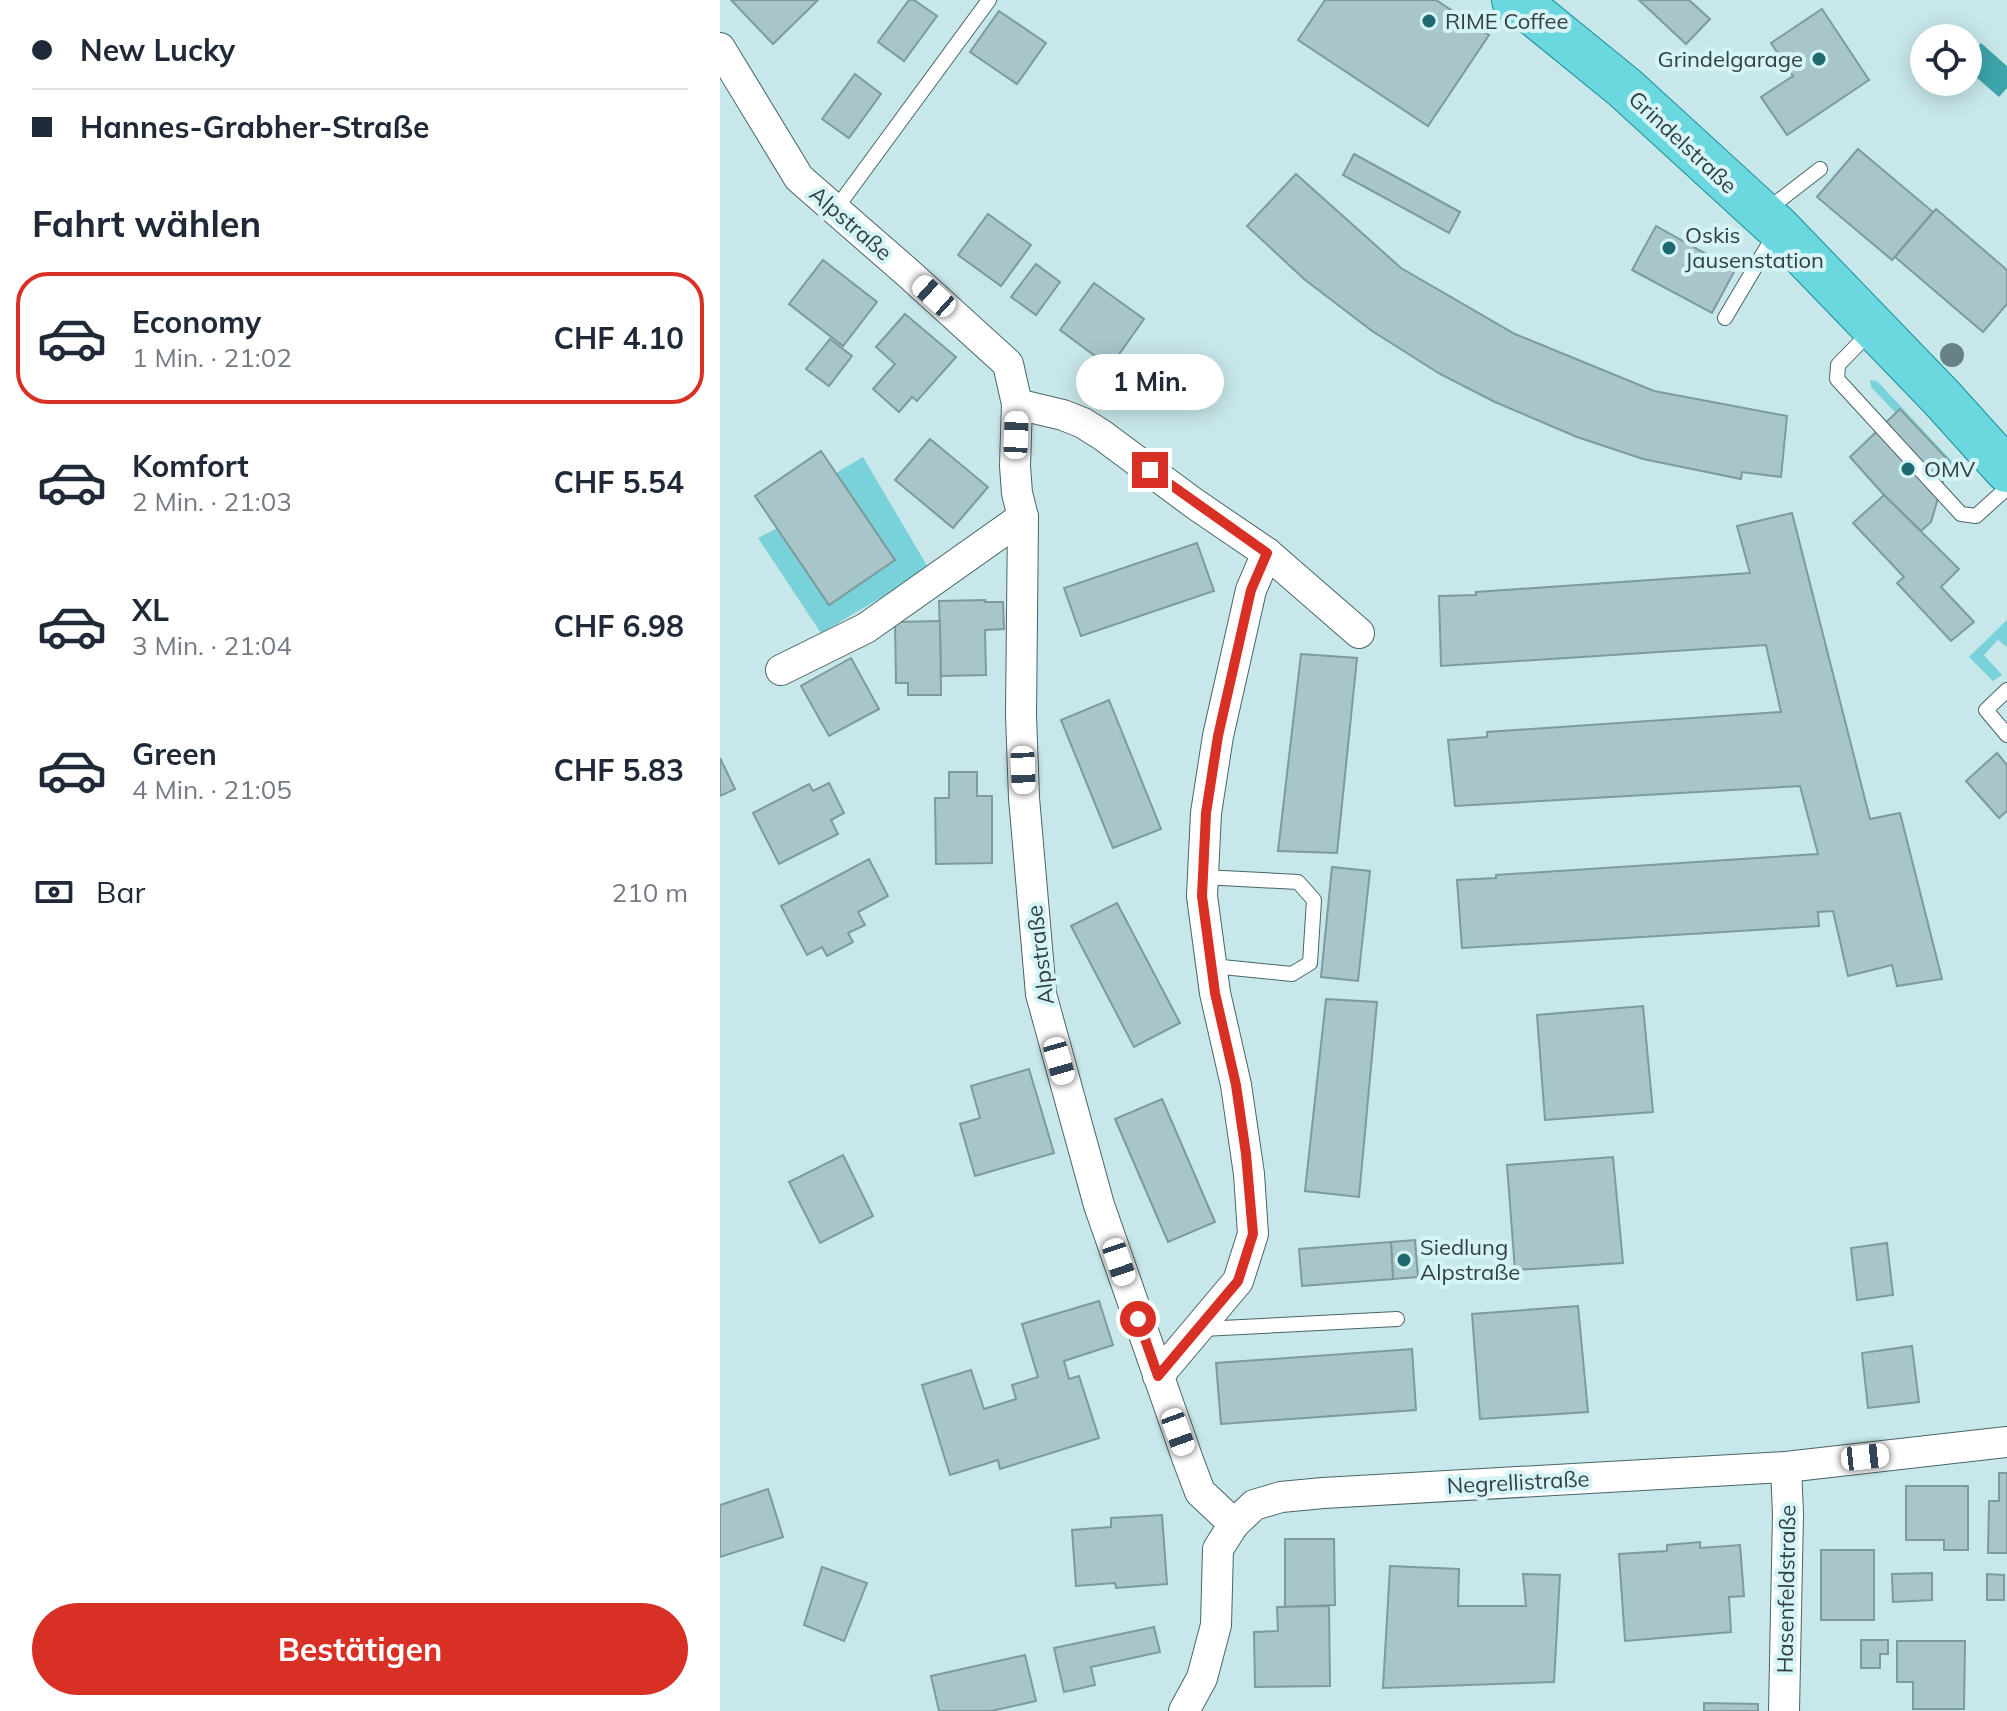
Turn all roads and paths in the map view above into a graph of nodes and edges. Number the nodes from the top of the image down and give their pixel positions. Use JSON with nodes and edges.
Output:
{"nodes":[{"id":1,"x":989,"y":0,"type":"edge"},
{"id":2,"x":1525,"y":3,"type":"edge"},
{"id":3,"x":720,"y":48,"type":"edge"},
{"id":4,"x":1820,"y":169,"type":"dead end"},
{"id":5,"x":835,"y":210,"type":"junction"},
{"id":6,"x":1770,"y":221,"type":"junction"},
{"id":7,"x":1725,"y":318,"type":"dead end"},
{"id":8,"x":1874,"y":327,"type":"junction"},
{"id":9,"x":1017,"y":404,"type":"junction"},
{"id":10,"x":2007,"y":470,"type":"edge"},
{"id":11,"x":2007,"y":488,"type":"edge"},
{"id":12,"x":1023,"y":517,"type":"junction"},
{"id":13,"x":1267,"y":553,"type":"junction"},
{"id":14,"x":1359,"y":633,"type":"dead end"},
{"id":15,"x":781,"y":670,"type":"dead end"},
{"id":16,"x":2007,"y":690,"type":"edge"},
{"id":17,"x":2007,"y":735,"type":"edge"},
{"id":18,"x":1203,"y":877,"type":"junction"},
{"id":19,"x":1212,"y":966,"type":"junction"},
{"id":20,"x":1397,"y":1319,"type":"dead end"},
{"id":21,"x":1198,"y":1329,"type":"junction"},
{"id":22,"x":1158,"y":1376,"type":"junction"},
{"id":23,"x":2007,"y":1442,"type":"edge"},
{"id":24,"x":1786,"y":1467,"type":"junction"},
{"id":25,"x":1234,"y":1524,"type":"junction"},
{"id":26,"x":1184,"y":1711,"type":"edge"},
{"id":27,"x":1784,"y":1711,"type":"edge"}],
"edges":[{"from":1,"to":5,"type":"lane"},
{"from":2,"to":6,"type":"main road","name":"Grindelstraße"},
{"from":3,"to":5,"type":"street","name":"Alpstraße"},
{"from":4,"to":6,"type":"lane"},
{"from":5,"to":9,"type":"street","name":"Alpstraße"},
{"from":6,"to":7,"type":"lane"},
{"from":6,"to":8,"type":"main road","name":"Grindelstraße"},
{"from":8,"to":10,"type":"main road","name":"Grindelstraße"},
{"from":8,"to":11,"type":"lane"},
{"from":9,"to":12,"type":"street","name":"Alpstraße"},
{"from":9,"to":13,"type":"street"},
{"from":12,"to":15,"type":"street"},
{"from":12,"to":22,"type":"street","name":"Alpstraße"},
{"from":13,"to":14,"type":"street"},
{"from":13,"to":18,"type":"street"},
{"from":16,"to":17,"type":"lane"},
{"from":18,"to":19,"type":"street"},
{"from":18,"to":19,"type":"lane"},
{"from":19,"to":21,"type":"street"},
{"from":20,"to":21,"type":"lane"},
{"from":21,"to":22,"type":"street"},
{"from":22,"to":25,"type":"street","name":"Alpstraße"},
{"from":23,"to":24,"type":"street","name":"Negrellistraße"},
{"from":24,"to":25,"type":"street","name":"Negrellistraße"},
{"from":24,"to":27,"type":"street","name":"Hasenfeldstraße"},
{"from":25,"to":26,"type":"street"}]}
